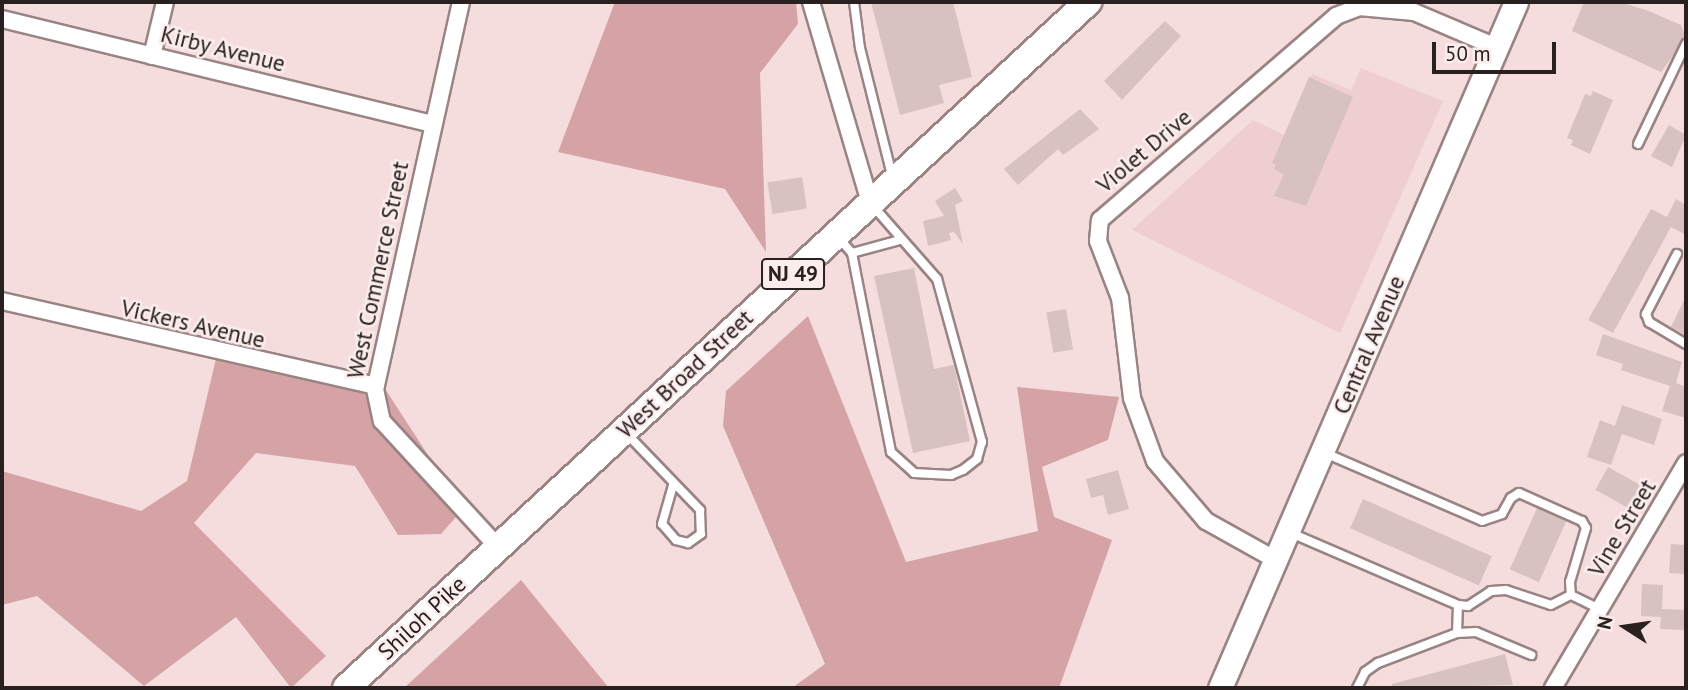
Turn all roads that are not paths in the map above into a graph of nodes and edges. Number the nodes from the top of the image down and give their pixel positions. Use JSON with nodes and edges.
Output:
{"nodes":[{"id":1,"x":165,"y":2,"type":"edge"},
{"id":2,"x":461,"y":2,"type":"edge"},
{"id":3,"x":811,"y":2,"type":"edge"},
{"id":4,"x":854,"y":2,"type":"edge"},
{"id":5,"x":1088,"y":2,"type":"edge"},
{"id":6,"x":1516,"y":2,"type":"edge"},
{"id":7,"x":2,"y":19,"type":"edge"},
{"id":8,"x":1686,"y":44,"type":"edge"},
{"id":9,"x":1496,"y":47,"type":"junction"},
{"id":10,"x":152,"y":56,"type":"junction"},
{"id":11,"x":433,"y":124,"type":"junction"},
{"id":12,"x":1638,"y":144,"type":"dead end"},
{"id":13,"x":894,"y":182,"type":"junction"},
{"id":14,"x":870,"y":203,"type":"junction"},
{"id":15,"x":901,"y":240,"type":"junction"},
{"id":16,"x":844,"y":244,"type":"junction"},
{"id":17,"x":1677,"y":254,"type":"dead end"},
{"id":18,"x":2,"y":301,"type":"edge"},
{"id":19,"x":1686,"y":344,"type":"edge"},
{"id":20,"x":375,"y":386,"type":"junction"},
{"id":21,"x":624,"y":431,"type":"junction"},
{"id":22,"x":1323,"y":452,"type":"junction"},
{"id":23,"x":1686,"y":463,"type":"edge"},
{"id":24,"x":674,"y":485,"type":"junction"},
{"id":25,"x":1288,"y":531,"type":"junction"},
{"id":26,"x":498,"y":547,"type":"junction"},
{"id":27,"x":1276,"y":560,"type":"junction"},
{"id":28,"x":1571,"y":595,"type":"junction"},
{"id":29,"x":1458,"y":605,"type":"junction"},
{"id":30,"x":1600,"y":609,"type":"junction"},
{"id":31,"x":1457,"y":633,"type":"junction"},
{"id":32,"x":1531,"y":655,"type":"dead end"},
{"id":33,"x":346,"y":688,"type":"edge"},
{"id":34,"x":1220,"y":688,"type":"edge"},
{"id":35,"x":1357,"y":688,"type":"edge"},
{"id":36,"x":1553,"y":688,"type":"edge"}],
"edges":[{"from":1,"to":10,"type":"street"},
{"from":2,"to":11,"type":"street","name":"West Commerce Street"},
{"from":3,"to":14,"type":"street"},
{"from":4,"to":13,"type":"lane"},
{"from":5,"to":13,"type":"highway","name":"West Broad Street","number":"NJ 49"},
{"from":6,"to":9,"type":"main road","name":"Central Avenue"},
{"from":7,"to":10,"type":"street","name":"Kirby Avenue"},
{"from":8,"to":12,"type":"lane"},
{"from":9,"to":22,"type":"main road","name":"Central Avenue"},
{"from":9,"to":27,"type":"street","name":"Violet Drive"},
{"from":10,"to":11,"type":"street","name":"Kirby Avenue"},
{"from":11,"to":20,"type":"street","name":"West Commerce Street"},
{"from":13,"to":14,"type":"highway","name":"West Broad Street","number":"NJ 49"},
{"from":14,"to":15,"type":"lane"},
{"from":14,"to":16,"type":"highway","name":"West Broad Street","number":"NJ 49"},
{"from":15,"to":16,"type":"lane"},
{"from":15,"to":16,"type":"lane"},
{"from":16,"to":21,"type":"highway","name":"West Broad Street","number":"NJ 49"},
{"from":17,"to":19,"type":"lane"},
{"from":18,"to":20,"type":"street","name":"Vickers Avenue"},
{"from":20,"to":26,"type":"street","name":"West Commerce Street"},
{"from":21,"to":24,"type":"lane"},
{"from":21,"to":26,"type":"highway","name":"West Broad Street","number":"NJ 49"},
{"from":22,"to":25,"type":"main road","name":"Central Avenue"},
{"from":22,"to":28,"type":"lane"},
{"from":23,"to":30,"type":"street","name":"Vine Street"},
{"from":24,"to":24,"type":"lane"},
{"from":25,"to":27,"type":"main road","name":"Central Avenue"},
{"from":25,"to":29,"type":"lane"},
{"from":26,"to":33,"type":"highway","name":"Shiloh Pike","number":"NJ 49"},
{"from":27,"to":34,"type":"main road","name":"Central Avenue"},
{"from":28,"to":29,"type":"lane"},
{"from":28,"to":30,"type":"lane"},
{"from":29,"to":31,"type":"lane"},
{"from":30,"to":36,"type":"street","name":"Vine Street"},
{"from":31,"to":32,"type":"lane"},
{"from":31,"to":35,"type":"lane"}]}
